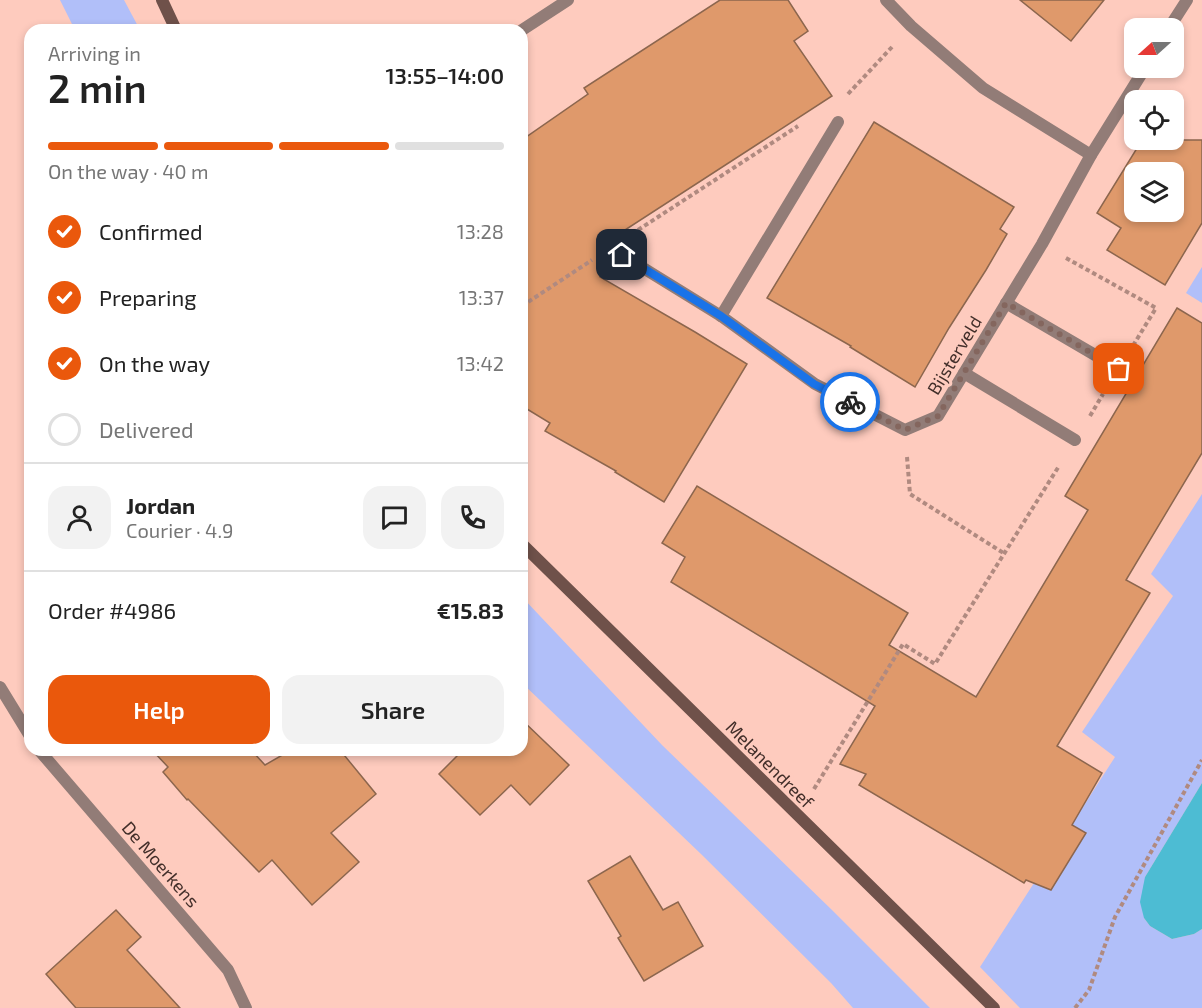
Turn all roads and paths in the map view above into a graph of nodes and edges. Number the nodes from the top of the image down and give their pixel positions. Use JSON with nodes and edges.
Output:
{"nodes":[{"id":1,"x":162,"y":0,"type":"edge"},
{"id":2,"x":568,"y":0,"type":"edge"},
{"id":3,"x":886,"y":0,"type":"edge"},
{"id":4,"x":1187,"y":0,"type":"edge"},
{"id":5,"x":1175,"y":18,"type":"edge"},
{"id":6,"x":173,"y":24,"type":"edge"},
{"id":7,"x":528,"y":26,"type":"edge"},
{"id":8,"x":911,"y":26,"type":"junction"},
{"id":9,"x":1139,"y":78,"type":"edge"},
{"id":10,"x":838,"y":122,"type":"joint"},
{"id":11,"x":798,"y":126,"type":"dead end"},
{"id":12,"x":1091,"y":155,"type":"junction"},
{"id":13,"x":632,"y":234,"type":"dead end"},
{"id":14,"x":1042,"y":244,"type":"junction"},
{"id":15,"x":622,"y":255,"type":"dead end"},
{"id":16,"x":595,"y":258,"type":"dead end"},
{"id":17,"x":528,"y":302,"type":"edge"},
{"id":18,"x":1006,"y":303,"type":"junction"},
{"id":19,"x":721,"y":316,"type":"junction"},
{"id":20,"x":1119,"y":369,"type":"junction"},
{"id":21,"x":964,"y":373,"type":"junction"},
{"id":22,"x":905,"y":430,"type":"junction"},
{"id":23,"x":1075,"y":440,"type":"junction"},
{"id":24,"x":528,"y":550,"type":"edge"},
{"id":25,"x":1005,"y":554,"type":"junction"},
{"id":26,"x":0,"y":687,"type":"edge"},
{"id":27,"x":24,"y":726,"type":"edge"},
{"id":28,"x":44,"y":756,"type":"edge"},
{"id":29,"x":1202,"y":760,"type":"edge"},
{"id":30,"x":797,"y":816,"type":"junction"},
{"id":31,"x":246,"y":1008,"type":"edge"},
{"id":32,"x":994,"y":1008,"type":"edge"},
{"id":33,"x":1075,"y":1008,"type":"edge"}],
"edges":[{"from":1,"to":6,"type":"street"},
{"from":2,"to":7,"type":"street"},
{"from":3,"to":8,"type":"street"},
{"from":4,"to":5,"type":"street"},
{"from":8,"to":10,"type":"path"},
{"from":8,"to":12,"type":"street"},
{"from":9,"to":12,"type":"street","name":"Bijsterveld"},
{"from":10,"to":19,"type":"street"},
{"from":11,"to":13,"type":"path"},
{"from":12,"to":14,"type":"street","name":"Bijsterveld"},
{"from":14,"to":18,"type":"street","name":"Bijsterveld"},
{"from":14,"to":20,"type":"path"},
{"from":15,"to":19,"type":"street"},
{"from":16,"to":17,"type":"path"},
{"from":18,"to":20,"type":"street"},
{"from":18,"to":21,"type":"street","name":"Bijsterveld"},
{"from":19,"to":22,"type":"street"},
{"from":20,"to":23,"type":"path"},
{"from":21,"to":22,"type":"street","name":"Bijsterveld"},
{"from":21,"to":23,"type":"street"},
{"from":22,"to":25,"type":"path"},
{"from":23,"to":25,"type":"path"},
{"from":24,"to":30,"type":"street","name":"Melanendreef"},
{"from":25,"to":30,"type":"path"},
{"from":26,"to":27,"type":"street"},
{"from":28,"to":31,"type":"street","name":"De Moerkens"},
{"from":29,"to":33,"type":"path"},
{"from":30,"to":32,"type":"street","name":"Melanendreef"}]}
